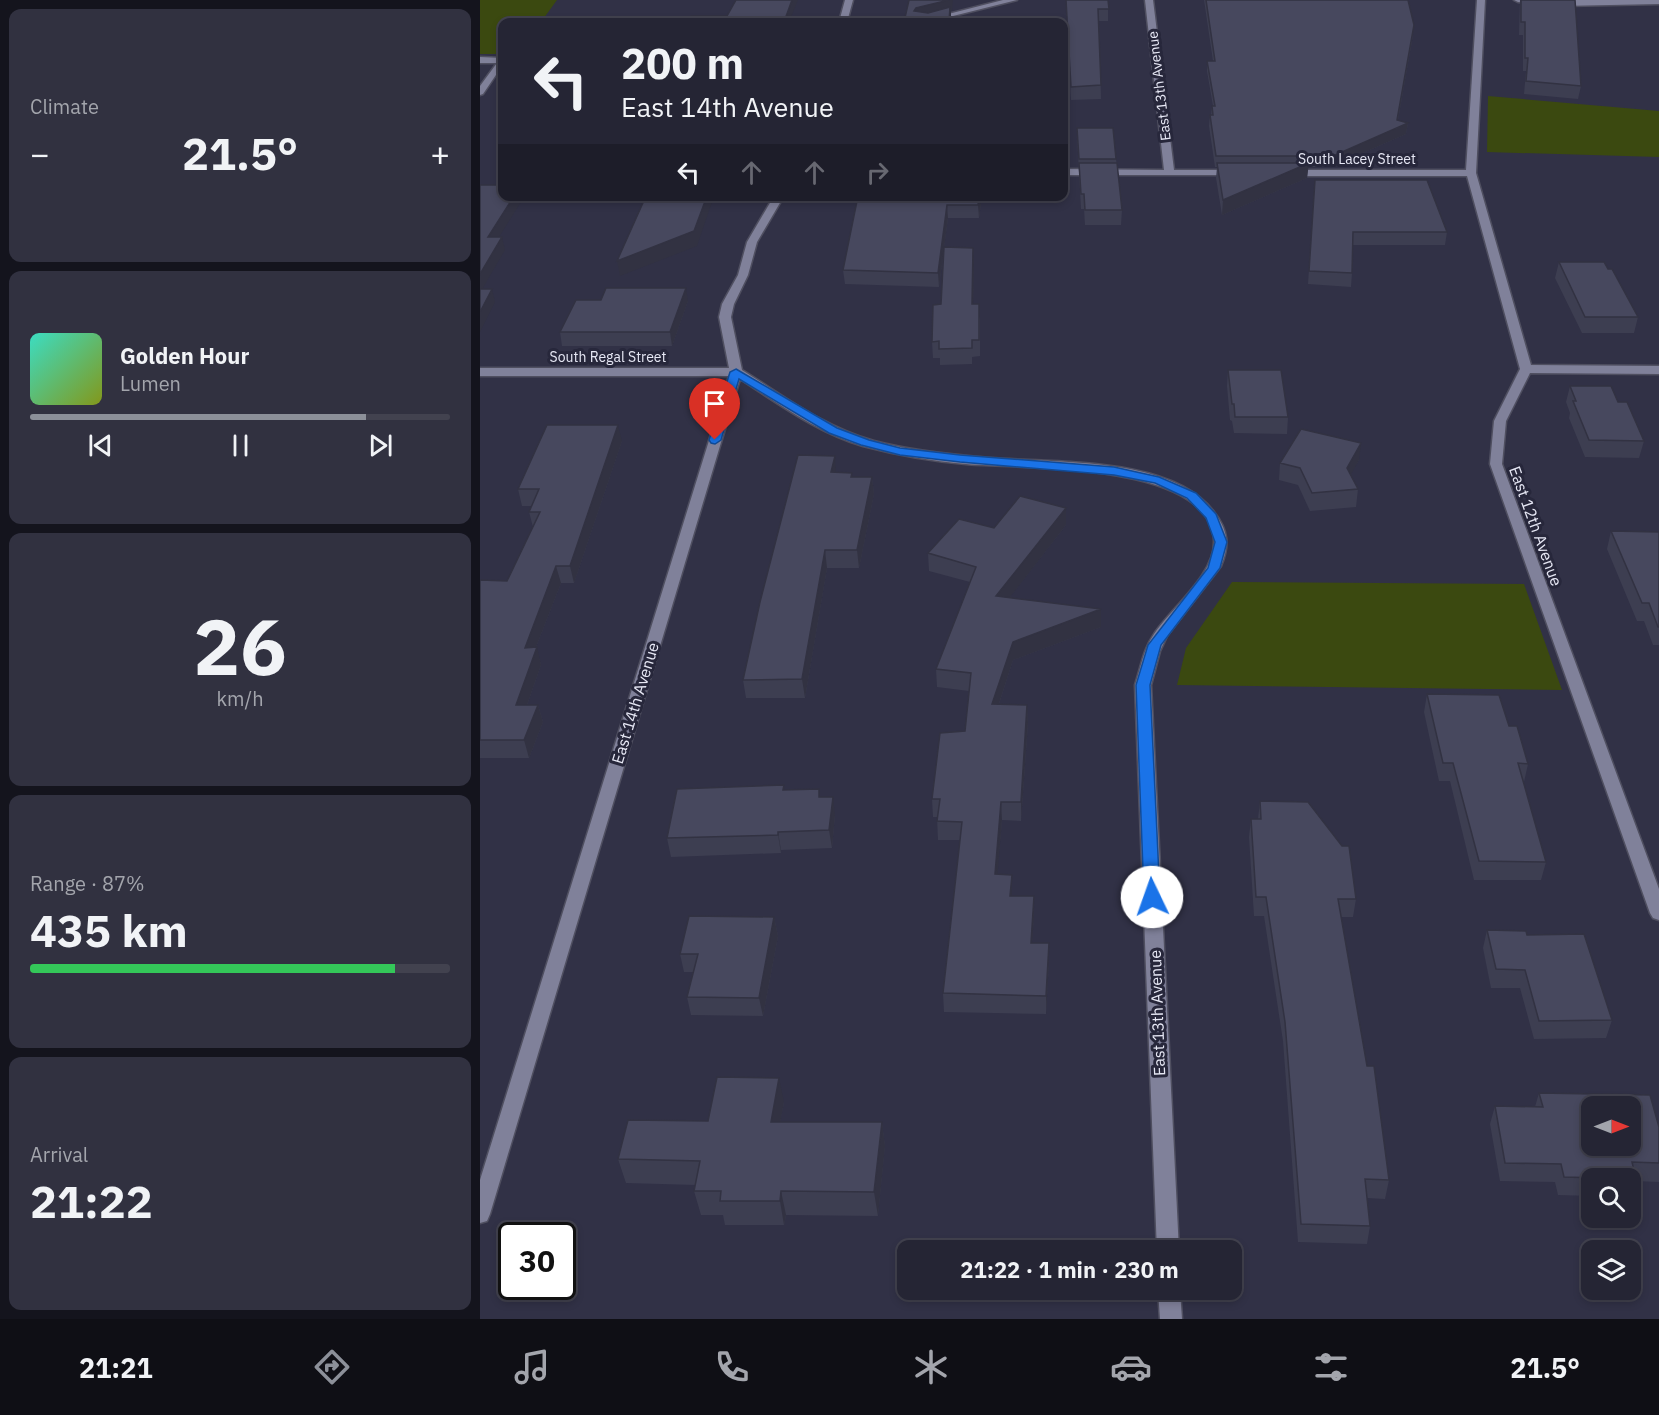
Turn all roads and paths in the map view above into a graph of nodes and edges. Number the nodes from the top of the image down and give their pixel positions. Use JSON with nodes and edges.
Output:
{"nodes":[{"id":1,"x":849,"y":0,"type":"edge"},
{"id":2,"x":1013,"y":0,"type":"edge"},
{"id":3,"x":1149,"y":0,"type":"edge"},
{"id":4,"x":1481,"y":0,"type":"edge"},
{"id":5,"x":1518,"y":0,"type":"edge"},
{"id":6,"x":1659,"y":2,"type":"edge"},
{"id":7,"x":844,"y":18,"type":"edge"},
{"id":8,"x":938,"y":18,"type":"edge"},
{"id":9,"x":480,"y":60,"type":"edge"},
{"id":10,"x":498,"y":60,"type":"edge"},
{"id":11,"x":498,"y":66,"type":"edge"},
{"id":12,"x":480,"y":93,"type":"edge"},
{"id":13,"x":1068,"y":172,"type":"edge"},
{"id":14,"x":1169,"y":172,"type":"junction"},
{"id":15,"x":1251,"y":172,"type":"edge"},
{"id":16,"x":1274,"y":173,"type":"edge"},
{"id":17,"x":1471,"y":173,"type":"junction"},
{"id":18,"x":776,"y":201,"type":"edge"},
{"id":19,"x":1526,"y":369,"type":"junction"},
{"id":20,"x":1659,"y":370,"type":"edge"},
{"id":21,"x":480,"y":372,"type":"edge"},
{"id":22,"x":736,"y":372,"type":"junction"},
{"id":23,"x":1659,"y":913,"type":"edge"},
{"id":24,"x":480,"y":1214,"type":"edge"},
{"id":25,"x":1168,"y":1240,"type":"edge"},
{"id":26,"x":1170,"y":1300,"type":"edge"},
{"id":27,"x":1171,"y":1319,"type":"edge"}],
"edges":[{"from":1,"to":7,"type":"street"},
{"from":2,"to":8,"type":"street"},
{"from":3,"to":14,"type":"street","name":"East 13th Avenue"},
{"from":4,"to":17,"type":"street"},
{"from":5,"to":6,"type":"street"},
{"from":9,"to":10,"type":"street"},
{"from":11,"to":12,"type":"street"},
{"from":13,"to":14,"type":"street"},
{"from":14,"to":15,"type":"street"},
{"from":16,"to":17,"type":"street","name":"South Lacey Street"},
{"from":17,"to":19,"type":"street"},
{"from":18,"to":22,"type":"street","name":"East 14th Avenue"},
{"from":19,"to":20,"type":"street"},
{"from":19,"to":23,"type":"street","name":"East 12th Avenue"},
{"from":21,"to":22,"type":"street","name":"South Regal Street"},
{"from":22,"to":24,"type":"street","name":"East 14th Avenue"},
{"from":22,"to":25,"type":"street","name":"East 13th Avenue"},
{"from":26,"to":27,"type":"street"}]}
